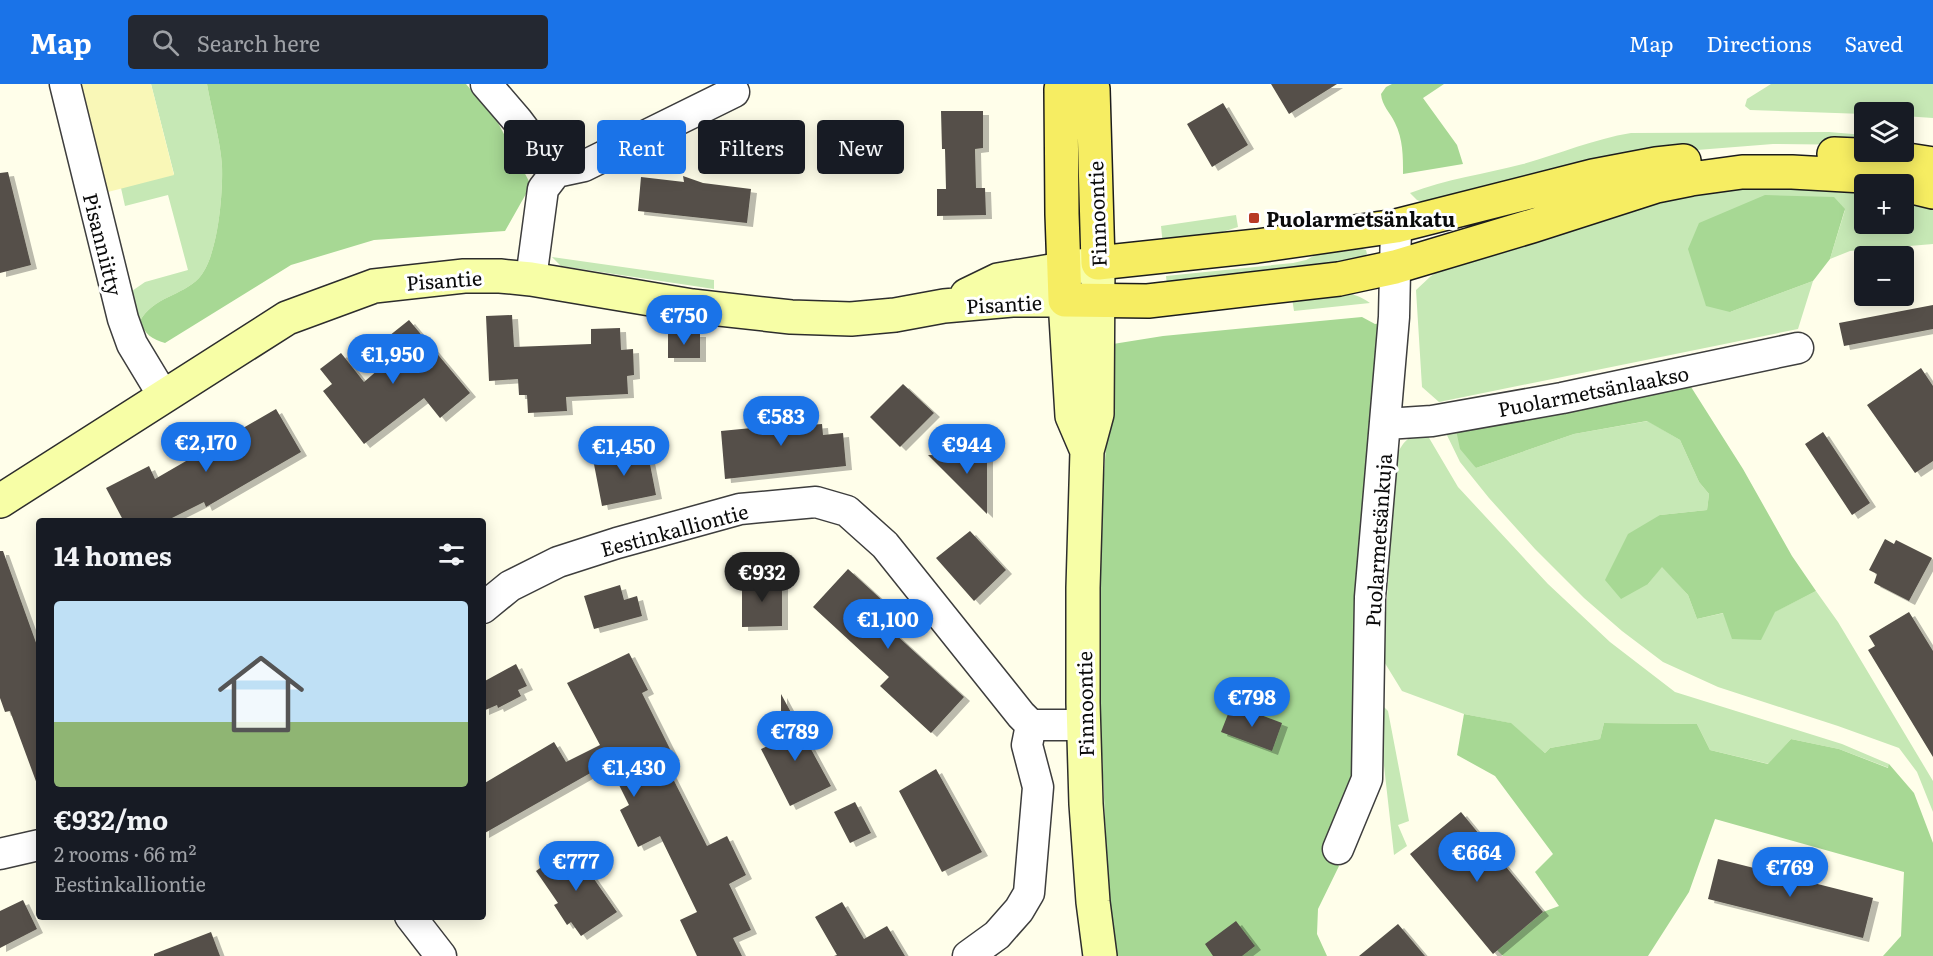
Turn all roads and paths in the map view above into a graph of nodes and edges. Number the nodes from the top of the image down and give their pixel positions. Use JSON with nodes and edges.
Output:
{"nodes":[{"id":1,"x":64,"y":84,"type":"edge"},
{"id":2,"x":486,"y":84,"type":"edge"},
{"id":3,"x":1063,"y":84,"type":"edge"},
{"id":4,"x":1091,"y":84,"type":"edge"},
{"id":5,"x":734,"y":92,"type":"dead end"},
{"id":6,"x":517,"y":120,"type":"edge"},
{"id":7,"x":1933,"y":164,"type":"edge"},
{"id":8,"x":585,"y":166,"type":"edge"},
{"id":9,"x":554,"y":174,"type":"edge"},
{"id":10,"x":1854,"y":175,"type":"edge"},
{"id":11,"x":1914,"y":188,"type":"edge"},
{"id":12,"x":1933,"y":192,"type":"edge"},
{"id":13,"x":1396,"y":226,"type":"junction"},
{"id":14,"x":1098,"y":263,"type":"junction"},
{"id":15,"x":1395,"y":267,"type":"junction"},
{"id":16,"x":531,"y":279,"type":"junction"},
{"id":17,"x":1064,"y":284,"type":"junction"},
{"id":18,"x":1098,"y":301,"type":"junction"},
{"id":19,"x":1798,"y":348,"type":"dead end"},
{"id":20,"x":164,"y":397,"type":"junction"},
{"id":21,"x":1386,"y":424,"type":"junction"},
{"id":22,"x":1087,"y":451,"type":"junction"},
{"id":23,"x":0,"y":501,"type":"edge"},
{"id":24,"x":486,"y":606,"type":"edge"},
{"id":25,"x":1031,"y":725,"type":"junction"},
{"id":26,"x":1083,"y":725,"type":"junction"},
{"id":27,"x":36,"y":846,"type":"edge"},
{"id":28,"x":1338,"y":849,"type":"dead end"},
{"id":29,"x":0,"y":854,"type":"edge"},
{"id":30,"x":413,"y":920,"type":"edge"},
{"id":31,"x":441,"y":956,"type":"edge"},
{"id":32,"x":968,"y":956,"type":"edge"},
{"id":33,"x":1100,"y":956,"type":"edge"}],
"edges":[{"from":1,"to":20,"type":"street","name":"Pisanniitty"},
{"from":2,"to":6,"type":"street"},
{"from":3,"to":17,"type":"main road","name":"Finnoontie"},
{"from":4,"to":14,"type":"main road","name":"Finnoontie"},
{"from":5,"to":8,"type":"street"},
{"from":7,"to":13,"type":"main road"},
{"from":9,"to":16,"type":"street"},
{"from":10,"to":15,"type":"main road"},
{"from":11,"to":12,"type":"main road"},
{"from":13,"to":14,"type":"main road"},
{"from":13,"to":15,"type":"street","name":"Puolarmetsänkuja"},
{"from":14,"to":17,"type":"street"},
{"from":14,"to":18,"type":"street","name":"Finnoontie"},
{"from":15,"to":18,"type":"main road"},
{"from":15,"to":21,"type":"street","name":"Puolarmetsänkuja"},
{"from":16,"to":17,"type":"street","name":"Pisantie"},
{"from":16,"to":20,"type":"street","name":"Pisantie"},
{"from":17,"to":18,"type":"main road"},
{"from":17,"to":22,"type":"street","name":"Finnoontie"},
{"from":18,"to":22,"type":"street","name":"Finnoontie"},
{"from":19,"to":21,"type":"street","name":"Puolarmetsänlaakso"},
{"from":20,"to":23,"type":"street","name":"Pisantie"},
{"from":21,"to":28,"type":"street","name":"Puolarmetsänkuja"},
{"from":22,"to":26,"type":"street","name":"Finnoontie"},
{"from":24,"to":25,"type":"street","name":"Eestinkalliontie"},
{"from":25,"to":26,"type":"street"},
{"from":25,"to":32,"type":"street"},
{"from":26,"to":33,"type":"street","name":"Finnoontie"},
{"from":27,"to":29,"type":"street"},
{"from":30,"to":31,"type":"street"}]}
